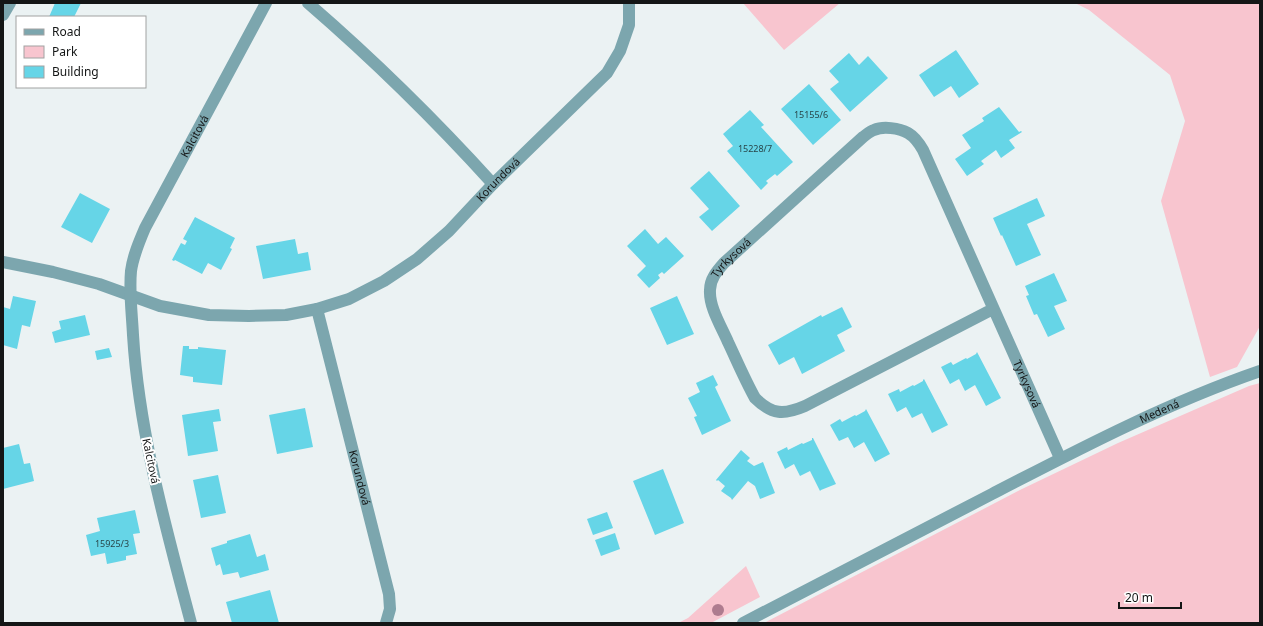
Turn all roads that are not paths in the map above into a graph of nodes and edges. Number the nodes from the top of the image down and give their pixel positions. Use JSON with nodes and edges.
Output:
{"nodes":[{"id":1,"x":10,"y":3,"type":"edge"},
{"id":2,"x":266,"y":3,"type":"edge"},
{"id":3,"x":308,"y":3,"type":"edge"},
{"id":4,"x":629,"y":3,"type":"edge"},
{"id":5,"x":3,"y":15,"type":"edge"},
{"id":6,"x":493,"y":184,"type":"junction"},
{"id":7,"x":3,"y":262,"type":"edge"},
{"id":8,"x":131,"y":296,"type":"junction"},
{"id":9,"x":317,"y":309,"type":"junction"},
{"id":10,"x":993,"y":309,"type":"junction"},
{"id":11,"x":1260,"y":371,"type":"edge"},
{"id":12,"x":1060,"y":458,"type":"junction"},
{"id":13,"x":192,"y":623,"type":"edge"},
{"id":14,"x":386,"y":623,"type":"edge"},
{"id":15,"x":743,"y":623,"type":"edge"}],
"edges":[{"from":1,"to":5,"type":"street"},
{"from":2,"to":8,"type":"street","name":"Kalcitová"},
{"from":3,"to":6,"type":"street"},
{"from":4,"to":6,"type":"street","name":"Korundová"},
{"from":6,"to":9,"type":"street","name":"Korundová"},
{"from":7,"to":8,"type":"street"},
{"from":8,"to":9,"type":"street","name":"Korundová"},
{"from":8,"to":13,"type":"street","name":"Kalcitová"},
{"from":9,"to":14,"type":"street","name":"Korundová"},
{"from":10,"to":10,"type":"street","name":"Tyrkysová"},
{"from":10,"to":12,"type":"street","name":"Tyrkysová"},
{"from":11,"to":12,"type":"street","name":"Medená"},
{"from":12,"to":15,"type":"street","name":"Medená"}]}
